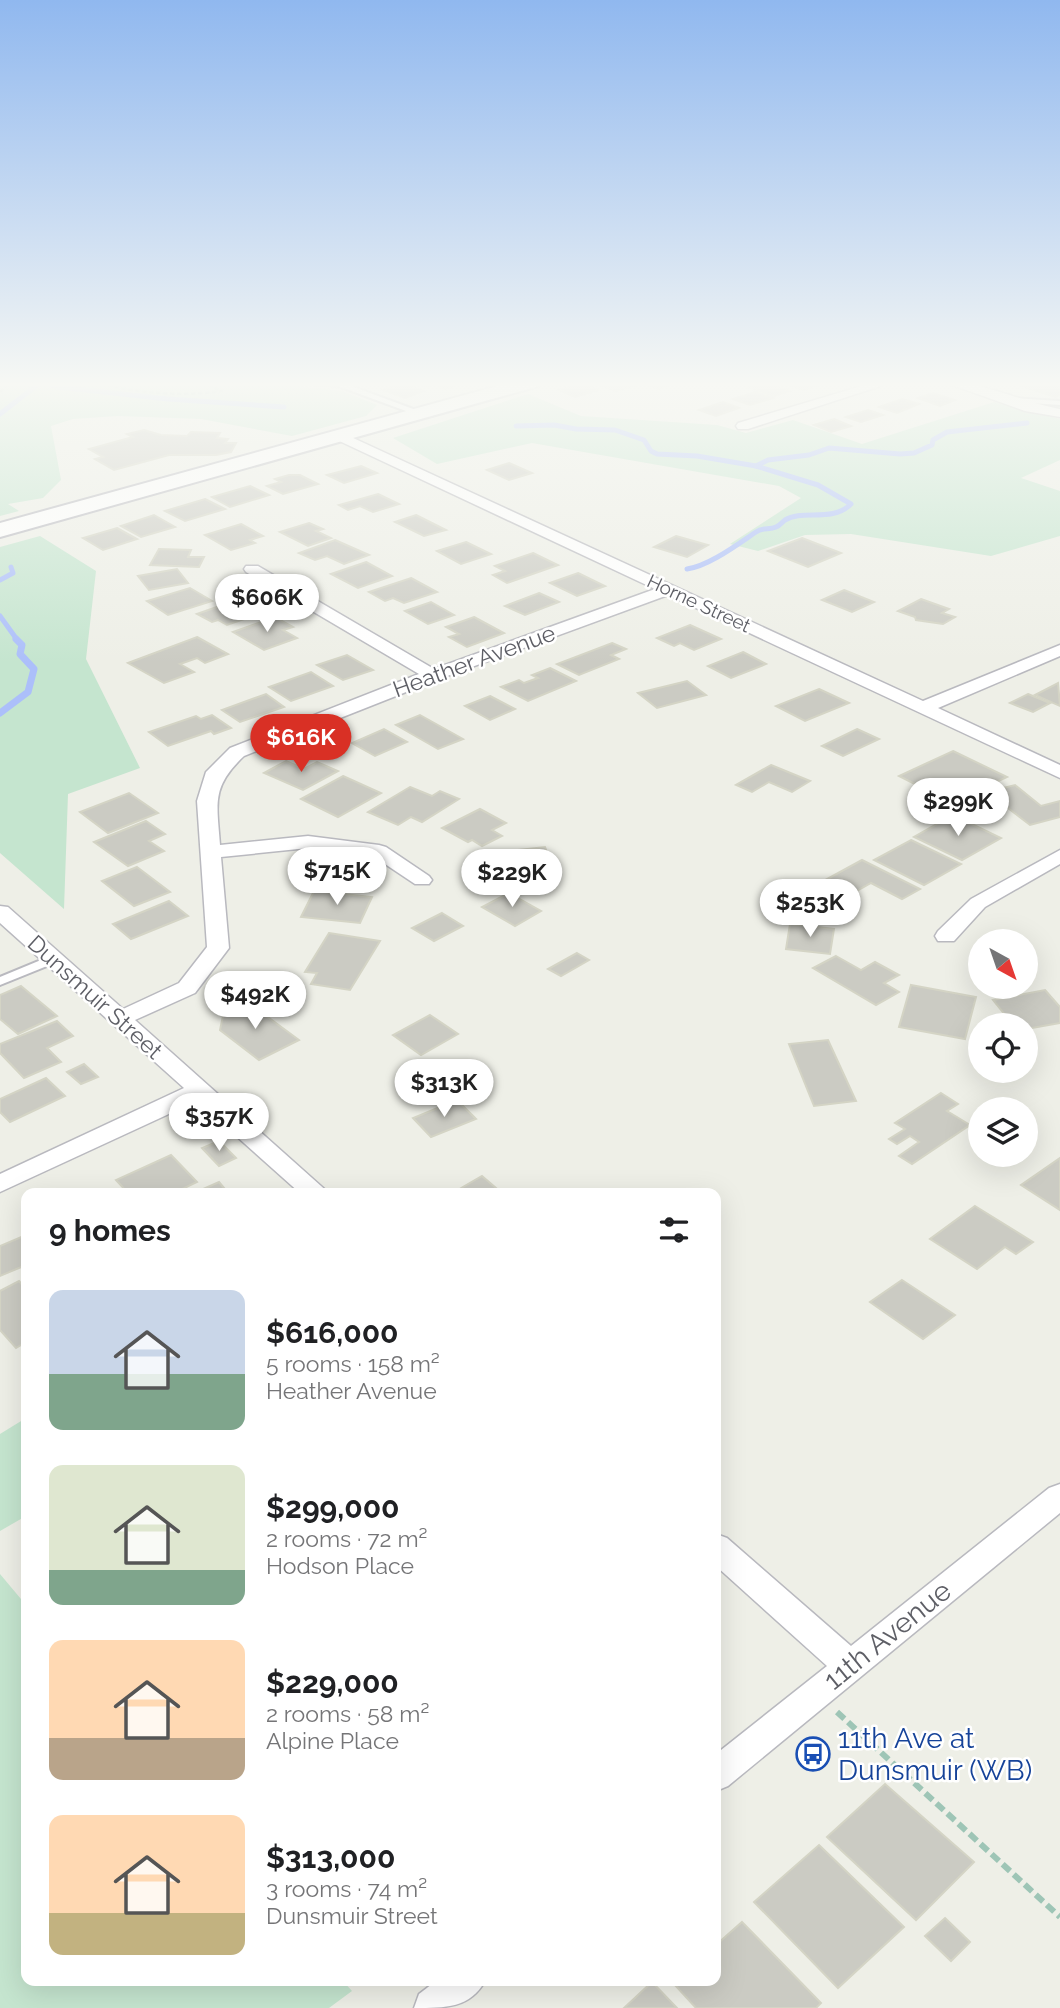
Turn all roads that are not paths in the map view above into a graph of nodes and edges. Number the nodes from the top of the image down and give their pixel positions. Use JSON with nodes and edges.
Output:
{"nodes":[{"id":1,"x":195,"y":476,"type":"edge"},
{"id":2,"x":424,"y":476,"type":"edge"},
{"id":3,"x":0,"y":530,"type":"edge"},
{"id":4,"x":252,"y":569,"type":"dead end"},
{"id":5,"x":670,"y":589,"type":"junction"},
{"id":6,"x":1060,"y":650,"type":"edge"},
{"id":7,"x":433,"y":676,"type":"junction"},
{"id":8,"x":922,"y":708,"type":"junction"},
{"id":9,"x":1060,"y":772,"type":"edge"},
{"id":10,"x":212,"y":852,"type":"junction"},
{"id":11,"x":1060,"y":856,"type":"edge"},
{"id":12,"x":422,"y":880,"type":"dead end"},
{"id":13,"x":0,"y":912,"type":"edge"},
{"id":14,"x":946,"y":936,"type":"dead end"},
{"id":15,"x":53,"y":960,"type":"junction"},
{"id":16,"x":0,"y":981,"type":"edge"},
{"id":17,"x":119,"y":1019,"type":"junction"},
{"id":18,"x":200,"y":1090,"type":"junction"},
{"id":19,"x":0,"y":1184,"type":"edge"},
{"id":20,"x":310,"y":1188,"type":"edge"},
{"id":21,"x":1060,"y":1496,"type":"edge"},
{"id":22,"x":721,"y":1551,"type":"edge"},
{"id":23,"x":849,"y":1665,"type":"junction"},
{"id":24,"x":721,"y":1771,"type":"edge"},
{"id":25,"x":460,"y":1986,"type":"edge"},
{"id":26,"x":433,"y":2008,"type":"edge"}],
"edges":[{"from":1,"to":3,"type":"street"},
{"from":2,"to":5,"type":"street","name":"Horne Street"},
{"from":4,"to":7,"type":"street"},
{"from":5,"to":7,"type":"street","name":"Heather Avenue"},
{"from":5,"to":8,"type":"street","name":"Horne Street"},
{"from":6,"to":8,"type":"street"},
{"from":7,"to":10,"type":"street","name":"Heather Avenue"},
{"from":8,"to":9,"type":"street","name":"Horne Street"},
{"from":10,"to":12,"type":"street"},
{"from":10,"to":17,"type":"street","name":"Heather Avenue"},
{"from":11,"to":14,"type":"street"},
{"from":13,"to":15,"type":"street","name":"Dunsmuir Street"},
{"from":15,"to":16,"type":"lane"},
{"from":15,"to":17,"type":"street","name":"Dunsmuir Street"},
{"from":17,"to":18,"type":"street","name":"Dunsmuir Street"},
{"from":18,"to":19,"type":"street"},
{"from":18,"to":20,"type":"street","name":"Dunsmuir Street"},
{"from":21,"to":23,"type":"street","name":"11th Avenue"},
{"from":22,"to":23,"type":"street"},
{"from":23,"to":24,"type":"street","name":"11th Avenue"},
{"from":25,"to":26,"type":"street"}]}
